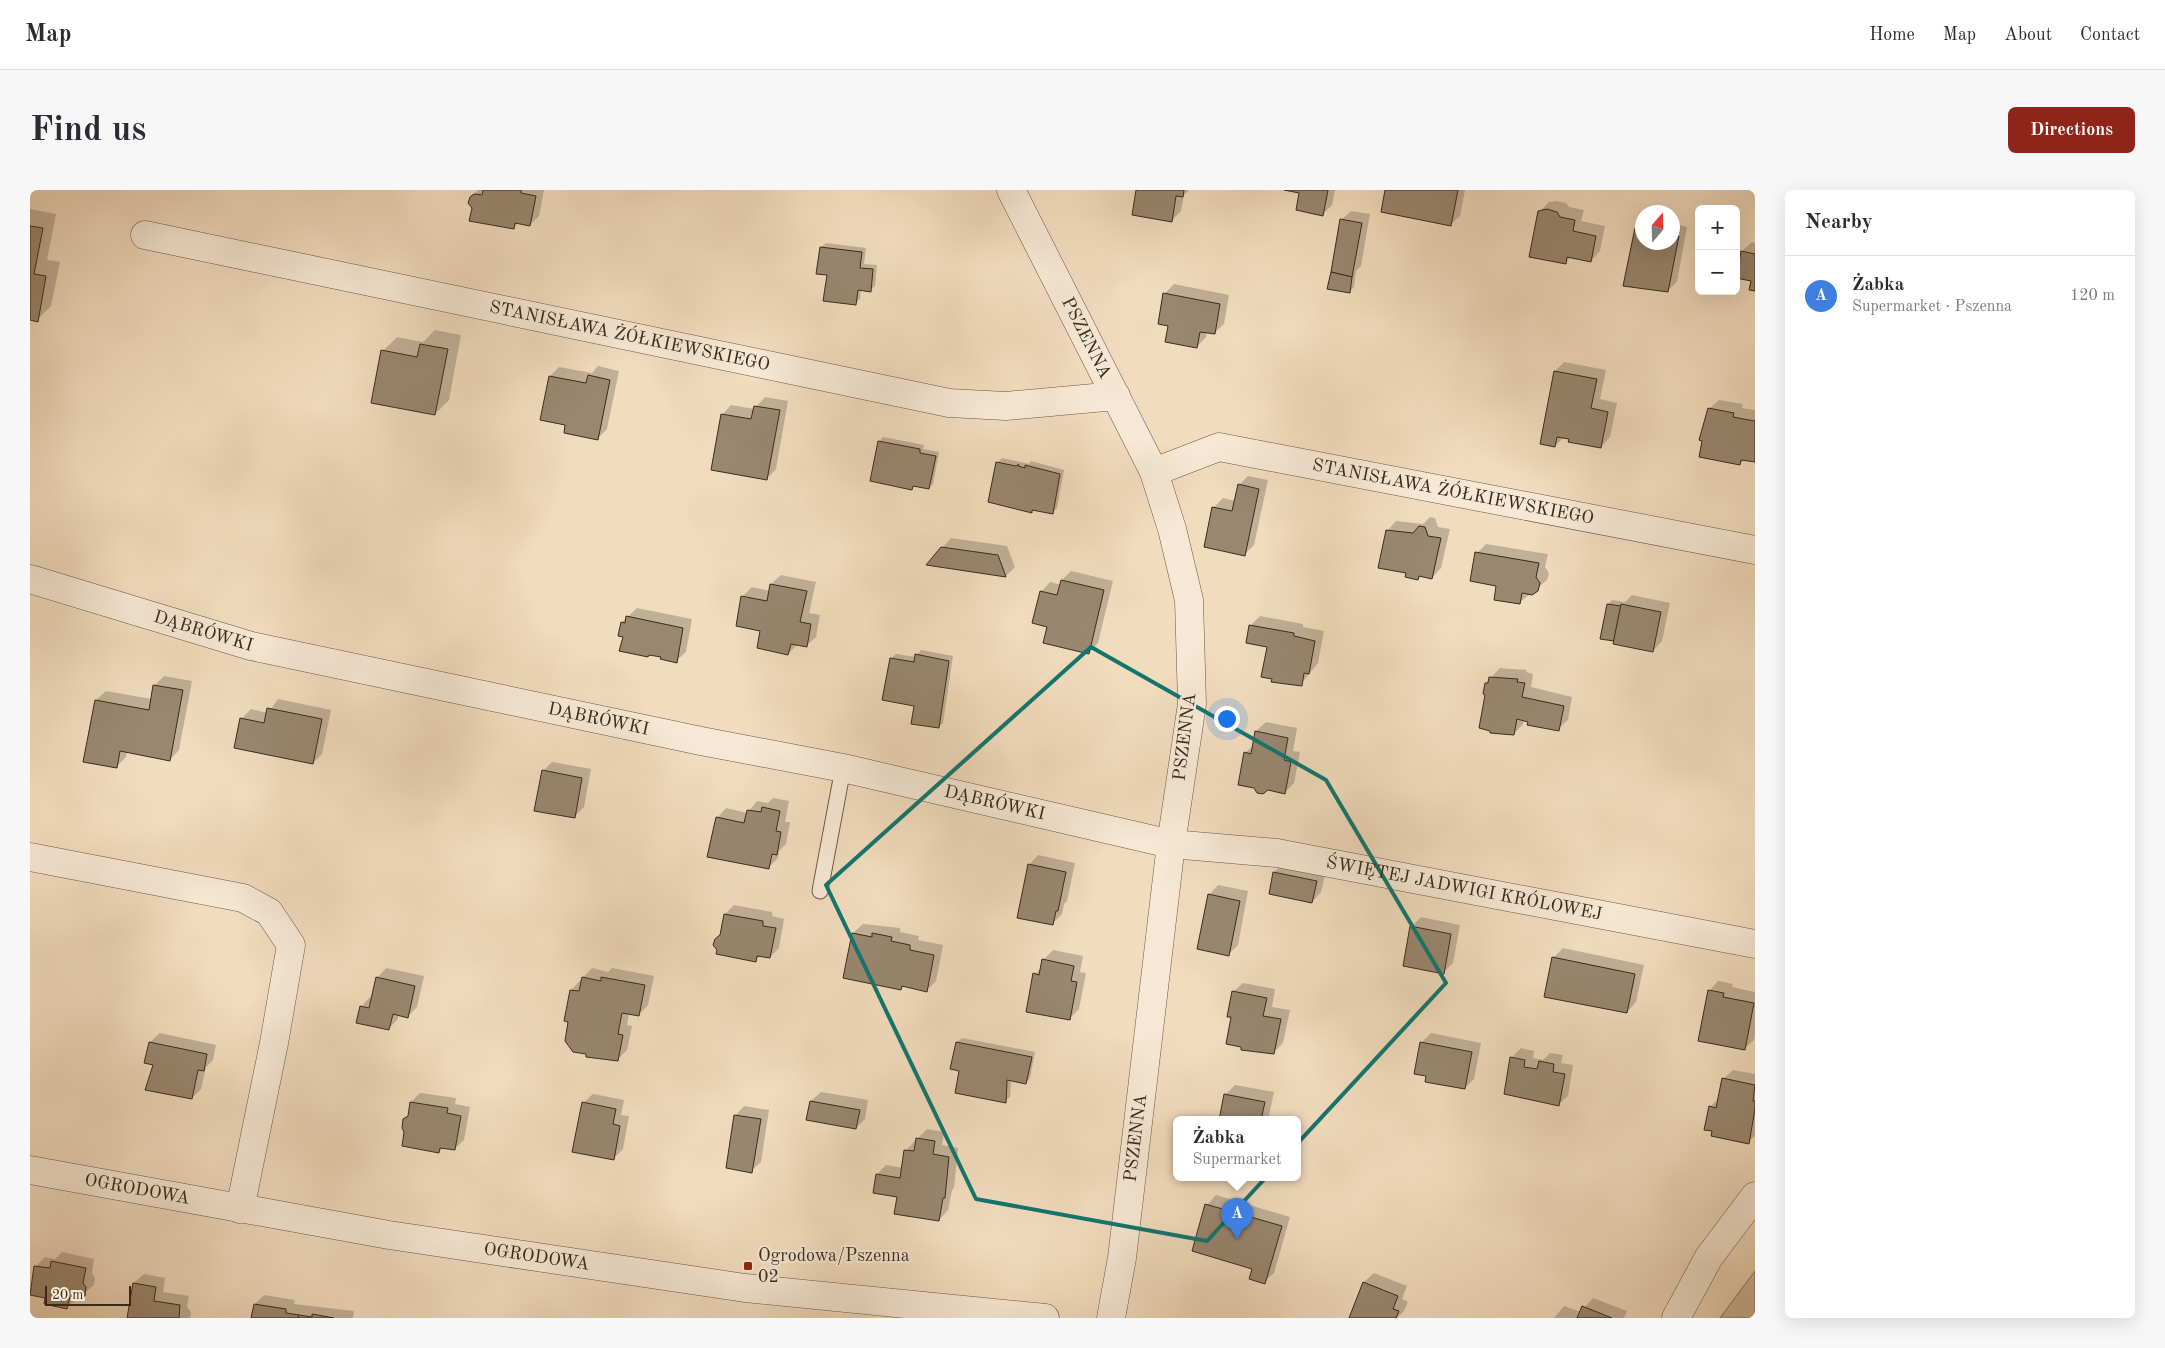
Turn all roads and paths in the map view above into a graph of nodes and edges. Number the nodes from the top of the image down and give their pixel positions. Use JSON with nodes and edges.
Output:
{"nodes":[{"id":1,"x":1011,"y":190,"type":"edge"},
{"id":2,"x":145,"y":235,"type":"dead end"},
{"id":3,"x":1116,"y":396,"type":"junction"},
{"id":4,"x":1154,"y":472,"type":"junction"},
{"id":5,"x":1755,"y":550,"type":"edge"},
{"id":6,"x":30,"y":579,"type":"edge"},
{"id":7,"x":843,"y":768,"type":"junction"},
{"id":8,"x":1171,"y":844,"type":"junction"},
{"id":9,"x":30,"y":857,"type":"edge"},
{"id":10,"x":820,"y":891,"type":"dead end"},
{"id":11,"x":1755,"y":944,"type":"edge"},
{"id":12,"x":30,"y":1170,"type":"edge"},
{"id":13,"x":1755,"y":1196,"type":"edge"},
{"id":14,"x":240,"y":1209,"type":"junction"},
{"id":15,"x":1045,"y":1318,"type":"edge"},
{"id":16,"x":1111,"y":1318,"type":"edge"},
{"id":17,"x":1676,"y":1318,"type":"edge"}],
"edges":[{"from":1,"to":3,"type":"street","name":"PSZENNA"},
{"from":2,"to":3,"type":"street","name":"STANISŁAWA ŻÓŁKIEWSKIEGO"},
{"from":3,"to":4,"type":"street","name":"PSZENNA"},
{"from":4,"to":5,"type":"street","name":"STANISŁAWA ŻÓŁKIEWSKIEGO"},
{"from":4,"to":8,"type":"street","name":"PSZENNA"},
{"from":6,"to":7,"type":"street","name":"DĄBRÓWKI"},
{"from":7,"to":8,"type":"street","name":"DĄBRÓWKI"},
{"from":7,"to":10,"type":"lane"},
{"from":8,"to":11,"type":"street","name":"ŚWIĘTEJ JADWIGI KRÓLOWEJ"},
{"from":8,"to":16,"type":"street","name":"PSZENNA"},
{"from":9,"to":14,"type":"street"},
{"from":12,"to":14,"type":"street","name":"OGRODOWA"},
{"from":13,"to":17,"type":"street"},
{"from":14,"to":15,"type":"street","name":"OGRODOWA"}]}
